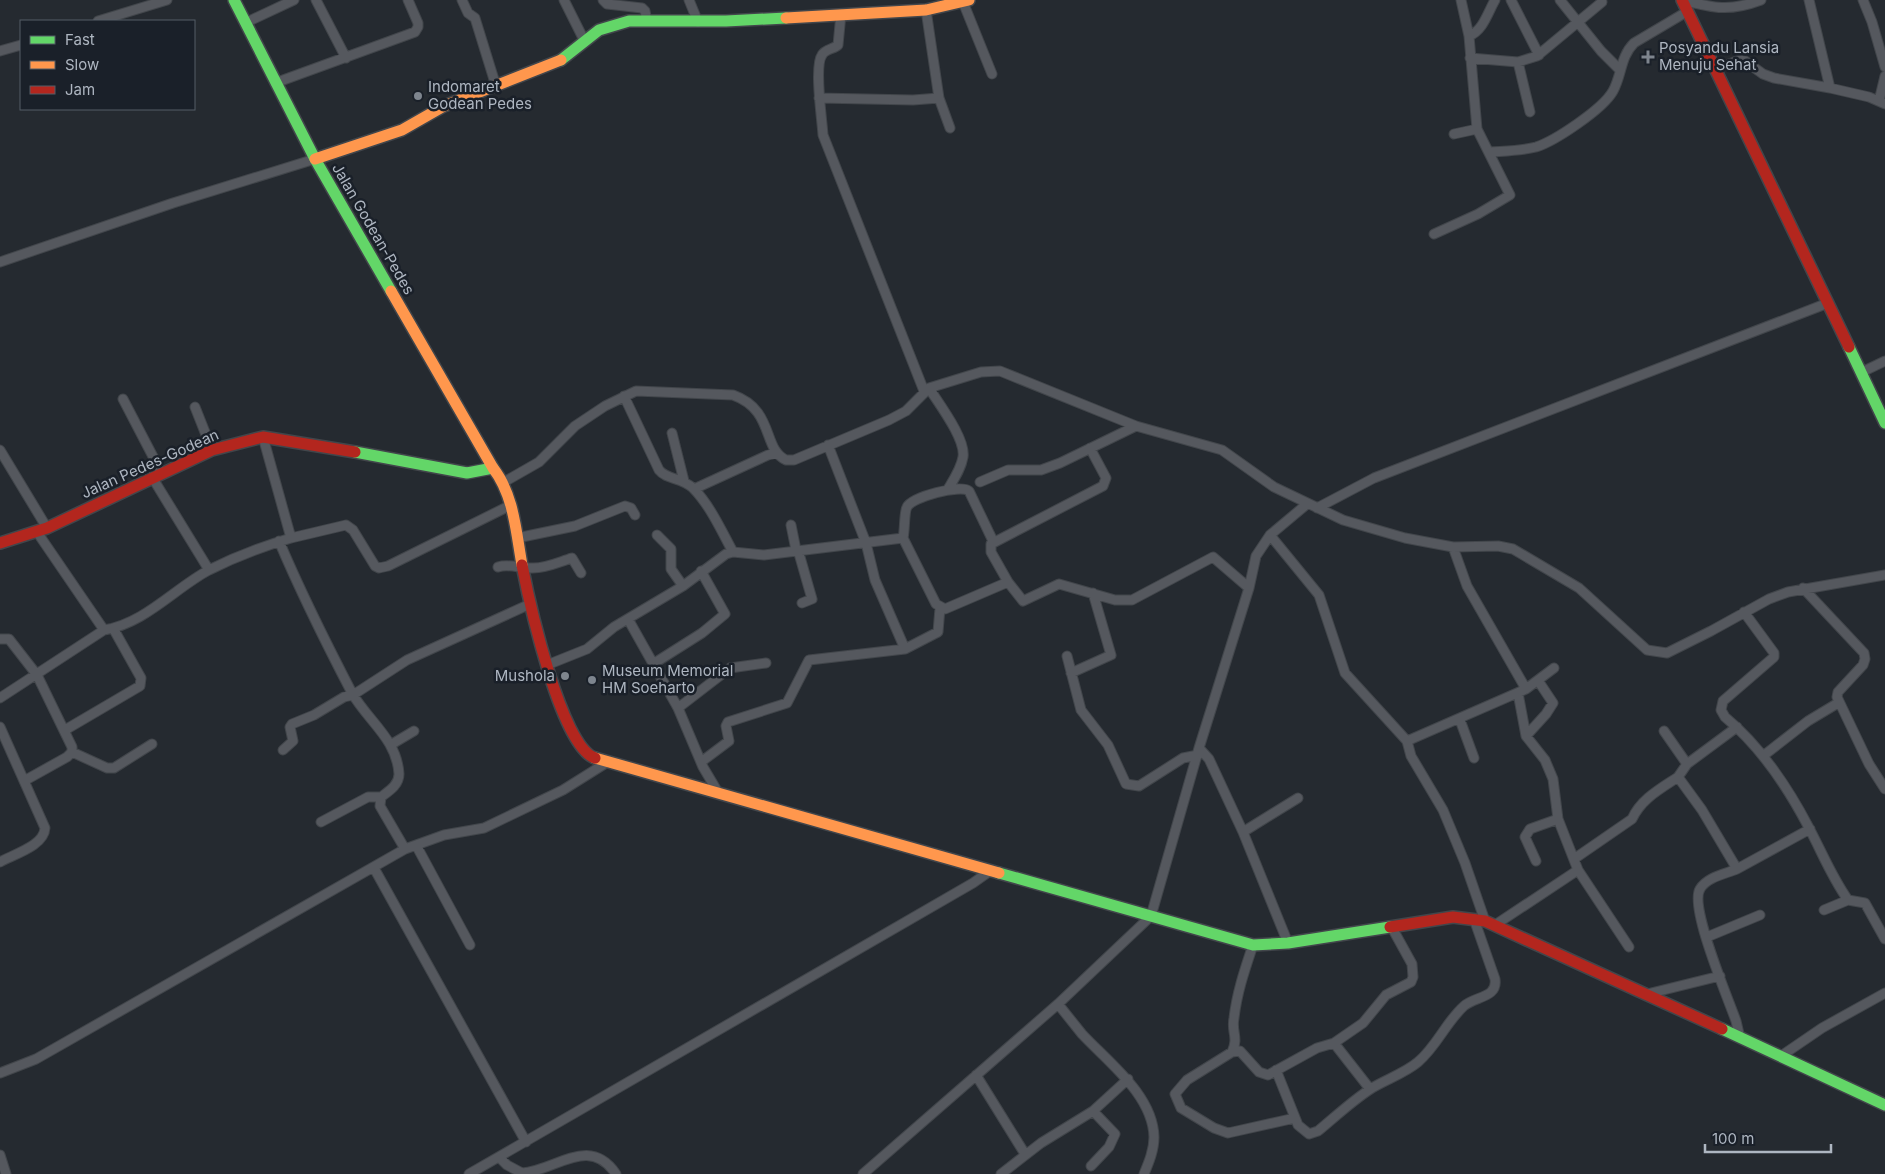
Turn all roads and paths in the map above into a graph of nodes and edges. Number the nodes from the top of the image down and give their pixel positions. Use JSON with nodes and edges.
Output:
{"nodes":[{"id":1,"x":167,"y":0,"type":"edge"},
{"id":2,"x":234,"y":0,"type":"edge"},
{"id":3,"x":294,"y":0,"type":"edge"},
{"id":4,"x":316,"y":0,"type":"edge"},
{"id":5,"x":408,"y":0,"type":"edge"},
{"id":6,"x":462,"y":0,"type":"edge"},
{"id":7,"x":564,"y":0,"type":"edge"},
{"id":8,"x":603,"y":0,"type":"edge"},
{"id":9,"x":688,"y":0,"type":"edge"},
{"id":10,"x":1461,"y":0,"type":"edge"},
{"id":11,"x":1495,"y":0,"type":"edge"},
{"id":12,"x":1511,"y":0,"type":"edge"},
{"id":13,"x":1560,"y":0,"type":"edge"},
{"id":14,"x":1760,"y":0,"type":"edge"},
{"id":15,"x":1809,"y":0,"type":"edge"},
{"id":16,"x":1863,"y":0,"type":"edge"},
{"id":17,"x":966,"y":1,"type":"edge"},
{"id":18,"x":1602,"y":2,"type":"dead end"},
{"id":19,"x":1684,"y":4,"type":"edge"},
{"id":20,"x":926,"y":10,"type":"junction"},
{"id":21,"x":841,"y":14,"type":"junction"},
{"id":22,"x":101,"y":20,"type":"edge"},
{"id":23,"x":647,"y":21,"type":"junction"},
{"id":24,"x":698,"y":22,"type":"junction"},
{"id":25,"x":1578,"y":22,"type":"junction"},
{"id":26,"x":245,"y":23,"type":"junction"},
{"id":27,"x":1469,"y":36,"type":"junction"},
{"id":28,"x":585,"y":42,"type":"junction"},
{"id":29,"x":20,"y":45,"type":"edge"},
{"id":30,"x":0,"y":51,"type":"edge"},
{"id":31,"x":1539,"y":55,"type":"junction"},
{"id":32,"x":346,"y":58,"type":"junction"},
{"id":33,"x":1470,"y":58,"type":"junction"},
{"id":34,"x":1518,"y":62,"type":"junction"},
{"id":35,"x":1885,"y":67,"type":"edge"},
{"id":36,"x":1619,"y":69,"type":"junction"},
{"id":37,"x":1716,"y":69,"type":"junction"},
{"id":38,"x":992,"y":74,"type":"dead end"},
{"id":39,"x":1885,"y":76,"type":"edge"},
{"id":40,"x":275,"y":83,"type":"junction"},
{"id":41,"x":496,"y":86,"type":"junction"},
{"id":42,"x":1830,"y":88,"type":"junction"},
{"id":43,"x":819,"y":98,"type":"junction"},
{"id":44,"x":939,"y":98,"type":"junction"},
{"id":45,"x":1882,"y":102,"type":"edge"},
{"id":46,"x":1530,"y":112,"type":"dead end"},
{"id":47,"x":950,"y":128,"type":"dead end"},
{"id":48,"x":1476,"y":129,"type":"junction"},
{"id":49,"x":1454,"y":134,"type":"dead end"},
{"id":50,"x":1490,"y":152,"type":"junction"},
{"id":51,"x":315,"y":159,"type":"junction"},
{"id":52,"x":1434,"y":234,"type":"dead end"},
{"id":53,"x":0,"y":262,"type":"edge"},
{"id":54,"x":1828,"y":303,"type":"junction"},
{"id":55,"x":1885,"y":361,"type":"edge"},
{"id":56,"x":1862,"y":372,"type":"junction"},
{"id":57,"x":927,"y":389,"type":"junction"},
{"id":58,"x":624,"y":396,"type":"junction"},
{"id":59,"x":125,"y":403,"type":"dead end"},
{"id":60,"x":195,"y":407,"type":"dead end"},
{"id":61,"x":1885,"y":423,"type":"edge"},
{"id":62,"x":1136,"y":426,"type":"junction"},
{"id":63,"x":672,"y":433,"type":"dead end"},
{"id":64,"x":263,"y":437,"type":"junction"},
{"id":65,"x":828,"y":445,"type":"junction"},
{"id":66,"x":1090,"y":448,"type":"junction"},
{"id":67,"x":0,"y":450,"type":"edge"},
{"id":68,"x":212,"y":450,"type":"junction"},
{"id":69,"x":778,"y":453,"type":"junction"},
{"id":70,"x":493,"y":468,"type":"junction"},
{"id":71,"x":156,"y":475,"type":"junction"},
{"id":72,"x":684,"y":481,"type":"junction"},
{"id":73,"x":504,"y":482,"type":"junction"},
{"id":74,"x":980,"y":482,"type":"dead end"},
{"id":75,"x":694,"y":489,"type":"junction"},
{"id":76,"x":948,"y":489,"type":"junction"},
{"id":77,"x":1307,"y":504,"type":"junction"},
{"id":78,"x":511,"y":505,"type":"junction"},
{"id":79,"x":1318,"y":508,"type":"junction"},
{"id":80,"x":635,"y":514,"type":"dead end"},
{"id":81,"x":791,"y":525,"type":"dead end"},
{"id":82,"x":42,"y":530,"type":"junction"},
{"id":83,"x":657,"y":535,"type":"dead end"},
{"id":84,"x":1270,"y":535,"type":"junction"},
{"id":85,"x":291,"y":538,"type":"junction"},
{"id":86,"x":517,"y":538,"type":"junction"},
{"id":87,"x":903,"y":538,"type":"junction"},
{"id":88,"x":279,"y":541,"type":"junction"},
{"id":89,"x":993,"y":541,"type":"junction"},
{"id":90,"x":0,"y":543,"type":"edge"},
{"id":91,"x":866,"y":543,"type":"junction"},
{"id":92,"x":1453,"y":547,"type":"junction"},
{"id":93,"x":797,"y":550,"type":"junction"},
{"id":94,"x":733,"y":552,"type":"junction"},
{"id":95,"x":498,"y":567,"type":"dead end"},
{"id":96,"x":521,"y":568,"type":"junction"},
{"id":97,"x":209,"y":570,"type":"junction"},
{"id":98,"x":701,"y":571,"type":"junction"},
{"id":99,"x":581,"y":573,"type":"dead end"},
{"id":100,"x":1885,"y":576,"type":"edge"},
{"id":101,"x":1008,"y":582,"type":"junction"},
{"id":102,"x":683,"y":586,"type":"junction"},
{"id":103,"x":1249,"y":588,"type":"junction"},
{"id":104,"x":1802,"y":588,"type":"junction"},
{"id":105,"x":1093,"y":594,"type":"junction"},
{"id":106,"x":802,"y":603,"type":"dead end"},
{"id":107,"x":530,"y":604,"type":"junction"},
{"id":108,"x":940,"y":608,"type":"junction"},
{"id":109,"x":1744,"y":612,"type":"junction"},
{"id":110,"x":628,"y":619,"type":"junction"},
{"id":111,"x":109,"y":629,"type":"junction"},
{"id":112,"x":0,"y":639,"type":"edge"},
{"id":113,"x":905,"y":649,"type":"junction"},
{"id":114,"x":1067,"y":656,"type":"dead end"},
{"id":115,"x":766,"y":663,"type":"dead end"},
{"id":116,"x":654,"y":664,"type":"junction"},
{"id":117,"x":547,"y":665,"type":"junction"},
{"id":118,"x":1554,"y":668,"type":"dead end"},
{"id":119,"x":1071,"y":673,"type":"junction"},
{"id":120,"x":37,"y":675,"type":"junction"},
{"id":121,"x":1539,"y":682,"type":"junction"},
{"id":122,"x":1522,"y":691,"type":"junction"},
{"id":123,"x":353,"y":695,"type":"junction"},
{"id":124,"x":0,"y":698,"type":"edge"},
{"id":125,"x":1838,"y":703,"type":"junction"},
{"id":126,"x":678,"y":708,"type":"junction"},
{"id":127,"x":1460,"y":720,"type":"junction"},
{"id":128,"x":0,"y":726,"type":"edge"},
{"id":129,"x":1736,"y":727,"type":"junction"},
{"id":130,"x":65,"y":730,"type":"junction"},
{"id":131,"x":414,"y":731,"type":"dead end"},
{"id":132,"x":1664,"y":731,"type":"dead end"},
{"id":133,"x":1526,"y":736,"type":"junction"},
{"id":134,"x":1407,"y":741,"type":"junction"},
{"id":135,"x":152,"y":744,"type":"dead end"},
{"id":136,"x":392,"y":744,"type":"junction"},
{"id":137,"x":283,"y":750,"type":"dead end"},
{"id":138,"x":1198,"y":751,"type":"junction"},
{"id":139,"x":72,"y":752,"type":"junction"},
{"id":140,"x":1763,"y":756,"type":"junction"},
{"id":141,"x":1474,"y":758,"type":"dead end"},
{"id":142,"x":606,"y":762,"type":"junction"},
{"id":143,"x":701,"y":762,"type":"junction"},
{"id":144,"x":1688,"y":764,"type":"junction"},
{"id":145,"x":1678,"y":777,"type":"junction"},
{"id":146,"x":24,"y":782,"type":"junction"},
{"id":147,"x":1885,"y":790,"type":"edge"},
{"id":148,"x":719,"y":794,"type":"junction"},
{"id":149,"x":381,"y":797,"type":"junction"},
{"id":150,"x":1298,"y":798,"type":"dead end"},
{"id":151,"x":1558,"y":819,"type":"junction"},
{"id":152,"x":321,"y":822,"type":"dead end"},
{"id":153,"x":1810,"y":828,"type":"junction"},
{"id":154,"x":1243,"y":832,"type":"junction"},
{"id":155,"x":416,"y":845,"type":"junction"},
{"id":156,"x":406,"y":849,"type":"junction"},
{"id":157,"x":1574,"y":859,"type":"junction"},
{"id":158,"x":1536,"y":861,"type":"dead end"},
{"id":159,"x":0,"y":862,"type":"edge"},
{"id":160,"x":374,"y":868,"type":"junction"},
{"id":161,"x":1736,"y":869,"type":"junction"},
{"id":162,"x":1578,"y":870,"type":"junction"},
{"id":163,"x":990,"y":871,"type":"junction"},
{"id":164,"x":1848,"y":900,"type":"junction"},
{"id":165,"x":1824,"y":910,"type":"dead end"},
{"id":166,"x":1760,"y":915,"type":"dead end"},
{"id":167,"x":1151,"y":916,"type":"junction"},
{"id":168,"x":1484,"y":922,"type":"junction"},
{"id":169,"x":1881,"y":923,"type":"edge"},
{"id":170,"x":1391,"y":926,"type":"junction"},
{"id":171,"x":1706,"y":937,"type":"junction"},
{"id":172,"x":1885,"y":939,"type":"edge"},
{"id":173,"x":1288,"y":943,"type":"junction"},
{"id":174,"x":470,"y":945,"type":"dead end"},
{"id":175,"x":1254,"y":945,"type":"junction"},
{"id":176,"x":1629,"y":947,"type":"dead end"},
{"id":177,"x":1720,"y":976,"type":"junction"},
{"id":178,"x":1885,"y":993,"type":"edge"},
{"id":179,"x":1646,"y":995,"type":"junction"},
{"id":180,"x":1058,"y":1004,"type":"junction"},
{"id":181,"x":1740,"y":1038,"type":"junction"},
{"id":182,"x":1334,"y":1043,"type":"junction"},
{"id":183,"x":1232,"y":1052,"type":"junction"},
{"id":184,"x":1782,"y":1056,"type":"junction"},
{"id":185,"x":1276,"y":1070,"type":"junction"},
{"id":186,"x":0,"y":1073,"type":"edge"},
{"id":187,"x":976,"y":1075,"type":"junction"},
{"id":188,"x":1128,"y":1079,"type":"junction"},
{"id":189,"x":1370,"y":1089,"type":"junction"},
{"id":190,"x":1885,"y":1105,"type":"edge"},
{"id":191,"x":1093,"y":1111,"type":"junction"},
{"id":192,"x":1295,"y":1118,"type":"junction"},
{"id":193,"x":526,"y":1142,"type":"junction"},
{"id":194,"x":1026,"y":1154,"type":"junction"},
{"id":195,"x":0,"y":1155,"type":"edge"},
{"id":196,"x":499,"y":1157,"type":"junction"},
{"id":197,"x":1092,"y":1166,"type":"dead end"},
{"id":198,"x":867,"y":1173,"type":"edge"},
{"id":199,"x":6,"y":1174,"type":"edge"},
{"id":200,"x":469,"y":1174,"type":"edge"},
{"id":201,"x":616,"y":1174,"type":"edge"},
{"id":202,"x":1001,"y":1174,"type":"edge"},
{"id":203,"x":1144,"y":1174,"type":"edge"}],
"edges":[{"from":1,"to":22,"type":"street"},
{"from":2,"to":26,"type":"street"},
{"from":3,"to":26,"type":"street"},
{"from":4,"to":32,"type":"street"},
{"from":5,"to":32,"type":"street"},
{"from":6,"to":41,"type":"street"},
{"from":7,"to":28,"type":"street"},
{"from":8,"to":23,"type":"street"},
{"from":9,"to":24,"type":"street"},
{"from":10,"to":27,"type":"street"},
{"from":11,"to":27,"type":"street"},
{"from":12,"to":31,"type":"street"},
{"from":13,"to":25,"type":"street"},
{"from":14,"to":19,"type":"street"},
{"from":15,"to":42,"type":"street"},
{"from":16,"to":35,"type":"street"},
{"from":17,"to":20,"type":"street","name":"Jalan Godean-Pedes"},
{"from":17,"to":38,"type":"street"},
{"from":18,"to":25,"type":"street"},
{"from":19,"to":36,"type":"street"},
{"from":19,"to":37,"type":"street"},
{"from":20,"to":21,"type":"street","name":"Jalan Godean-Pedes"},
{"from":20,"to":44,"type":"street"},
{"from":21,"to":24,"type":"street","name":"Jalan Godean-Pedes"},
{"from":21,"to":43,"type":"street"},
{"from":23,"to":24,"type":"street","name":"Jalan Godean-Pedes"},
{"from":23,"to":28,"type":"street","name":"Jalan Godean-Pedes"},
{"from":25,"to":31,"type":"street"},
{"from":25,"to":36,"type":"street"},
{"from":26,"to":40,"type":"street"},
{"from":27,"to":33,"type":"street"},
{"from":28,"to":41,"type":"street","name":"Jalan Godean-Pedes"},
{"from":29,"to":30,"type":"street"},
{"from":31,"to":34,"type":"street"},
{"from":32,"to":40,"type":"street"},
{"from":33,"to":34,"type":"street"},
{"from":33,"to":48,"type":"street"},
{"from":34,"to":46,"type":"street"},
{"from":36,"to":50,"type":"street"},
{"from":37,"to":42,"type":"street"},
{"from":37,"to":54,"type":"street"},
{"from":39,"to":45,"type":"street"},
{"from":40,"to":51,"type":"street"},
{"from":41,"to":51,"type":"street","name":"Jalan Godean-Pedes"},
{"from":42,"to":45,"type":"street"},
{"from":43,"to":44,"type":"street"},
{"from":43,"to":57,"type":"street"},
{"from":44,"to":47,"type":"street"},
{"from":48,"to":49,"type":"street"},
{"from":48,"to":50,"type":"street"},
{"from":50,"to":52,"type":"street"},
{"from":51,"to":53,"type":"street"},
{"from":51,"to":70,"type":"street","name":"Jalan Godean-Pedes"},
{"from":54,"to":56,"type":"street"},
{"from":54,"to":79,"type":"street"},
{"from":55,"to":56,"type":"street"},
{"from":56,"to":61,"type":"street"},
{"from":57,"to":62,"type":"street"},
{"from":57,"to":65,"type":"street"},
{"from":57,"to":76,"type":"street"},
{"from":58,"to":69,"type":"street"},
{"from":58,"to":72,"type":"street"},
{"from":58,"to":73,"type":"street"},
{"from":59,"to":71,"type":"street"},
{"from":60,"to":68,"type":"street"},
{"from":62,"to":66,"type":"street"},
{"from":62,"to":77,"type":"street"},
{"from":63,"to":72,"type":"street"},
{"from":64,"to":68,"type":"street","name":"Jalan Pedes-Godean"},
{"from":64,"to":70,"type":"street","name":"Jalan Pedes-Godean"},
{"from":64,"to":85,"type":"street"},
{"from":65,"to":69,"type":"street"},
{"from":65,"to":91,"type":"street"},
{"from":66,"to":74,"type":"street"},
{"from":66,"to":89,"type":"street"},
{"from":67,"to":82,"type":"street"},
{"from":68,"to":71,"type":"street","name":"Jalan Pedes-Godean"},
{"from":69,"to":75,"type":"street"},
{"from":70,"to":73,"type":"street","name":"Jalan Godean-Pedes"},
{"from":71,"to":82,"type":"street","name":"Jalan Pedes-Godean"},
{"from":71,"to":97,"type":"street"},
{"from":72,"to":75,"type":"street"},
{"from":73,"to":78,"type":"street"},
{"from":75,"to":94,"type":"street"},
{"from":76,"to":87,"type":"street"},
{"from":76,"to":89,"type":"street"},
{"from":77,"to":79,"type":"street"},
{"from":77,"to":84,"type":"street"},
{"from":78,"to":85,"type":"street"},
{"from":78,"to":86,"type":"street"},
{"from":79,"to":92,"type":"street"},
{"from":80,"to":86,"type":"street"},
{"from":81,"to":93,"type":"street"},
{"from":82,"to":90,"type":"street","name":"Jalan Pedes-Godean"},
{"from":82,"to":111,"type":"street"},
{"from":83,"to":102,"type":"street"},
{"from":84,"to":103,"type":"street"},
{"from":84,"to":134,"type":"street"},
{"from":85,"to":88,"type":"street"},
{"from":86,"to":96,"type":"street"},
{"from":87,"to":91,"type":"street"},
{"from":87,"to":108,"type":"street"},
{"from":88,"to":97,"type":"street"},
{"from":88,"to":123,"type":"street"},
{"from":89,"to":101,"type":"street"},
{"from":91,"to":93,"type":"street"},
{"from":91,"to":113,"type":"street"},
{"from":92,"to":109,"type":"street"},
{"from":92,"to":122,"type":"street"},
{"from":93,"to":94,"type":"street"},
{"from":93,"to":106,"type":"street"},
{"from":94,"to":98,"type":"street"},
{"from":95,"to":96,"type":"street"},
{"from":96,"to":99,"type":"street"},
{"from":96,"to":107,"type":"street"},
{"from":97,"to":111,"type":"street"},
{"from":98,"to":102,"type":"street"},
{"from":98,"to":116,"type":"street"},
{"from":100,"to":104,"type":"street"},
{"from":101,"to":105,"type":"street"},
{"from":101,"to":108,"type":"street"},
{"from":102,"to":110,"type":"street"},
{"from":103,"to":105,"type":"street"},
{"from":103,"to":138,"type":"street"},
{"from":104,"to":109,"type":"street"},
{"from":104,"to":125,"type":"street"},
{"from":105,"to":119,"type":"street"},
{"from":107,"to":117,"type":"street"},
{"from":107,"to":123,"type":"street"},
{"from":108,"to":113,"type":"street"},
{"from":109,"to":129,"type":"street"},
{"from":110,"to":116,"type":"street"},
{"from":110,"to":117,"type":"street"},
{"from":111,"to":120,"type":"street"},
{"from":111,"to":130,"type":"street"},
{"from":112,"to":120,"type":"street"},
{"from":113,"to":143,"type":"street"},
{"from":114,"to":119,"type":"street"},
{"from":115,"to":126,"type":"street"},
{"from":116,"to":126,"type":"street"},
{"from":117,"to":142,"type":"street"},
{"from":118,"to":121,"type":"street"},
{"from":119,"to":138,"type":"street"},
{"from":120,"to":124,"type":"street"},
{"from":120,"to":130,"type":"street"},
{"from":121,"to":122,"type":"street"},
{"from":121,"to":133,"type":"street"},
{"from":122,"to":127,"type":"street"},
{"from":122,"to":133,"type":"street"},
{"from":123,"to":136,"type":"street"},
{"from":123,"to":137,"type":"street"},
{"from":125,"to":140,"type":"street"},
{"from":125,"to":147,"type":"street"},
{"from":126,"to":143,"type":"street"},
{"from":127,"to":134,"type":"street"},
{"from":127,"to":141,"type":"street"},
{"from":128,"to":146,"type":"street"},
{"from":129,"to":140,"type":"street"},
{"from":129,"to":144,"type":"street"},
{"from":130,"to":139,"type":"street"},
{"from":131,"to":136,"type":"street"},
{"from":132,"to":144,"type":"street"},
{"from":133,"to":151,"type":"street"},
{"from":134,"to":168,"type":"street"},
{"from":135,"to":139,"type":"street"},
{"from":136,"to":149,"type":"street"},
{"from":138,"to":154,"type":"street"},
{"from":138,"to":167,"type":"street"},
{"from":139,"to":146,"type":"street"},
{"from":140,"to":153,"type":"street"},
{"from":142,"to":148,"type":"street"},
{"from":142,"to":155,"type":"street"},
{"from":143,"to":148,"type":"street"},
{"from":144,"to":145,"type":"street"},
{"from":145,"to":157,"type":"street"},
{"from":145,"to":161,"type":"street"},
{"from":146,"to":159,"type":"street"},
{"from":148,"to":163,"type":"street"},
{"from":149,"to":152,"type":"street"},
{"from":149,"to":156,"type":"street"},
{"from":150,"to":154,"type":"street"},
{"from":151,"to":157,"type":"street"},
{"from":151,"to":158,"type":"street"},
{"from":153,"to":161,"type":"street"},
{"from":153,"to":164,"type":"street"},
{"from":154,"to":173,"type":"street"},
{"from":155,"to":156,"type":"street"},
{"from":155,"to":174,"type":"street"},
{"from":156,"to":160,"type":"street"},
{"from":157,"to":162,"type":"street"},
{"from":160,"to":186,"type":"street"},
{"from":160,"to":193,"type":"street"},
{"from":161,"to":171,"type":"street"},
{"from":162,"to":168,"type":"street"},
{"from":162,"to":176,"type":"street"},
{"from":163,"to":167,"type":"street"},
{"from":163,"to":193,"type":"street"},
{"from":164,"to":165,"type":"street"},
{"from":164,"to":169,"type":"street"},
{"from":166,"to":171,"type":"street"},
{"from":167,"to":175,"type":"street"},
{"from":167,"to":180,"type":"street"},
{"from":168,"to":170,"type":"street"},
{"from":168,"to":179,"type":"street"},
{"from":168,"to":189,"type":"street"},
{"from":169,"to":172,"type":"street"},
{"from":170,"to":173,"type":"street"},
{"from":170,"to":182,"type":"street"},
{"from":171,"to":177,"type":"street"},
{"from":173,"to":175,"type":"street"},
{"from":175,"to":183,"type":"street"},
{"from":177,"to":179,"type":"street"},
{"from":177,"to":181,"type":"street"},
{"from":178,"to":184,"type":"street"},
{"from":179,"to":181,"type":"street"},
{"from":180,"to":187,"type":"street"},
{"from":180,"to":188,"type":"street"},
{"from":181,"to":184,"type":"street"},
{"from":182,"to":185,"type":"street"},
{"from":182,"to":189,"type":"street"},
{"from":183,"to":185,"type":"street"},
{"from":183,"to":192,"type":"street"},
{"from":184,"to":190,"type":"street"},
{"from":185,"to":192,"type":"street"},
{"from":187,"to":194,"type":"street"},
{"from":187,"to":198,"type":"street"},
{"from":188,"to":191,"type":"street"},
{"from":188,"to":203,"type":"street"},
{"from":189,"to":192,"type":"street"},
{"from":191,"to":194,"type":"street"},
{"from":191,"to":197,"type":"street"},
{"from":193,"to":196,"type":"street"},
{"from":194,"to":202,"type":"street"},
{"from":195,"to":199,"type":"street"},
{"from":196,"to":200,"type":"street"},
{"from":196,"to":201,"type":"street"}]}
